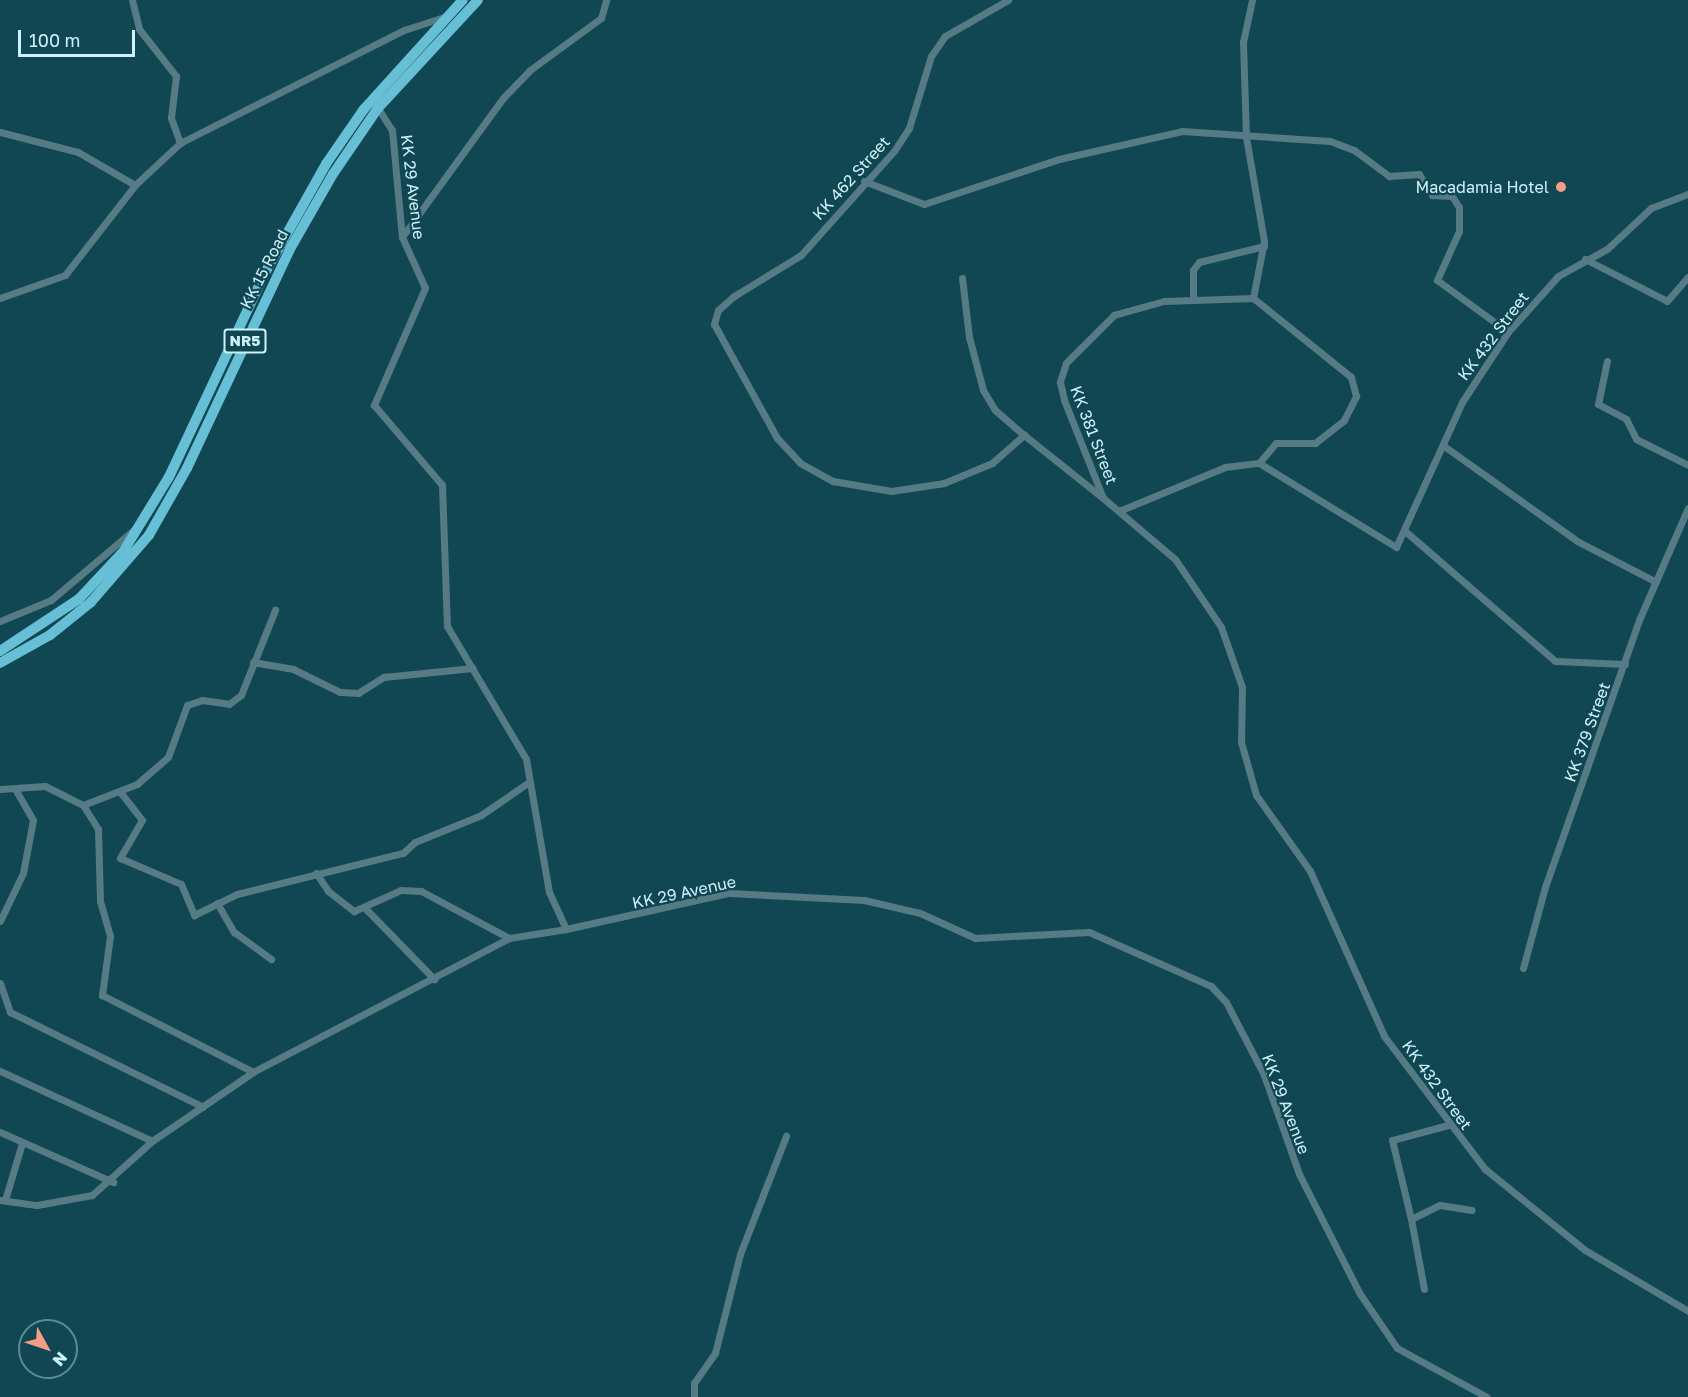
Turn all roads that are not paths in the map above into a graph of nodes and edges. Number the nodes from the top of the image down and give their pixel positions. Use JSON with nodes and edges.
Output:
{"nodes":[{"id":1,"x":132,"y":0,"type":"edge"},
{"id":2,"x":463,"y":0,"type":"edge"},
{"id":3,"x":478,"y":0,"type":"edge"},
{"id":4,"x":606,"y":0,"type":"edge"},
{"id":5,"x":1008,"y":0,"type":"edge"},
{"id":6,"x":1252,"y":0,"type":"edge"},
{"id":7,"x":444,"y":17,"type":"junction"},
{"id":8,"x":378,"y":108,"type":"junction"},
{"id":9,"x":0,"y":132,"type":"edge"},
{"id":10,"x":1246,"y":137,"type":"junction"},
{"id":11,"x":180,"y":143,"type":"junction"},
{"id":12,"x":864,"y":181,"type":"junction"},
{"id":13,"x":135,"y":185,"type":"junction"},
{"id":14,"x":1688,"y":194,"type":"edge"},
{"id":15,"x":402,"y":237,"type":"junction"},
{"id":16,"x":1264,"y":246,"type":"junction"},
{"id":17,"x":1585,"y":258,"type":"junction"},
{"id":18,"x":1688,"y":277,"type":"edge"},
{"id":19,"x":962,"y":278,"type":"dead end"},
{"id":20,"x":0,"y":298,"type":"edge"},
{"id":21,"x":1193,"y":298,"type":"junction"},
{"id":22,"x":1253,"y":298,"type":"junction"},
{"id":23,"x":1508,"y":332,"type":"junction"},
{"id":24,"x":1607,"y":361,"type":"dead end"},
{"id":25,"x":1024,"y":435,"type":"junction"},
{"id":26,"x":1444,"y":446,"type":"junction"},
{"id":27,"x":1259,"y":463,"type":"junction"},
{"id":28,"x":1688,"y":465,"type":"edge"},
{"id":29,"x":1103,"y":498,"type":"junction"},
{"id":30,"x":1119,"y":511,"type":"junction"},
{"id":31,"x":1687,"y":513,"type":"edge"},
{"id":32,"x":138,"y":527,"type":"junction"},
{"id":33,"x":1405,"y":531,"type":"junction"},
{"id":34,"x":1656,"y":582,"type":"junction"},
{"id":35,"x":275,"y":610,"type":"dead end"},
{"id":36,"x":0,"y":621,"type":"edge"},
{"id":37,"x":0,"y":651,"type":"edge"},
{"id":38,"x":253,"y":662,"type":"junction"},
{"id":39,"x":0,"y":663,"type":"edge"},
{"id":40,"x":1625,"y":664,"type":"junction"},
{"id":41,"x":473,"y":668,"type":"junction"},
{"id":42,"x":529,"y":782,"type":"junction"},
{"id":43,"x":0,"y":789,"type":"edge"},
{"id":44,"x":16,"y":790,"type":"junction"},
{"id":45,"x":121,"y":793,"type":"junction"},
{"id":46,"x":1256,"y":795,"type":"joint"},
{"id":47,"x":83,"y":805,"type":"junction"},
{"id":48,"x":316,"y":873,"type":"junction"},
{"id":49,"x":217,"y":903,"type":"junction"},
{"id":50,"x":366,"y":909,"type":"junction"},
{"id":51,"x":0,"y":921,"type":"edge"},
{"id":52,"x":566,"y":929,"type":"junction"},
{"id":53,"x":509,"y":938,"type":"junction"},
{"id":54,"x":271,"y":959,"type":"dead end"},
{"id":55,"x":1523,"y":968,"type":"dead end"},
{"id":56,"x":434,"y":979,"type":"junction"},
{"id":57,"x":0,"y":983,"type":"edge"},
{"id":58,"x":0,"y":1071,"type":"edge"},
{"id":59,"x":253,"y":1072,"type":"junction"},
{"id":60,"x":203,"y":1107,"type":"junction"},
{"id":61,"x":1448,"y":1125,"type":"junction"},
{"id":62,"x":0,"y":1132,"type":"edge"},
{"id":63,"x":786,"y":1136,"type":"dead end"},
{"id":64,"x":153,"y":1142,"type":"junction"},
{"id":65,"x":22,"y":1143,"type":"junction"},
{"id":66,"x":113,"y":1182,"type":"junction"},
{"id":67,"x":2,"y":1200,"type":"edge"},
{"id":68,"x":1472,"y":1210,"type":"dead end"},
{"id":69,"x":1411,"y":1219,"type":"junction"},
{"id":70,"x":1424,"y":1289,"type":"dead end"},
{"id":71,"x":1688,"y":1311,"type":"edge"},
{"id":72,"x":694,"y":1397,"type":"edge"},
{"id":73,"x":1487,"y":1397,"type":"edge"}],
"edges":[{"from":1,"to":11,"type":"street"},
{"from":2,"to":7,"type":"highway","name":"KK 15 Road","number":"NR5"},
{"from":3,"to":8,"type":"highway","name":"KK 15 Road","number":"NR5"},
{"from":4,"to":15,"type":"street"},
{"from":5,"to":12,"type":"street","name":"KK 462 Street"},
{"from":6,"to":10,"type":"street"},
{"from":7,"to":11,"type":"street"},
{"from":7,"to":32,"type":"highway","name":"KK 15 Road","number":"NR5"},
{"from":8,"to":15,"type":"street","name":"KK 29 Avenue"},
{"from":8,"to":39,"type":"highway","name":"KK 15 Road","number":"NR5"},
{"from":9,"to":13,"type":"street"},
{"from":10,"to":12,"type":"street"},
{"from":10,"to":16,"type":"street"},
{"from":10,"to":23,"type":"street"},
{"from":11,"to":13,"type":"street"},
{"from":12,"to":25,"type":"street","name":"KK 462 Street"},
{"from":13,"to":20,"type":"street"},
{"from":14,"to":17,"type":"street","name":"KK 432 Street"},
{"from":15,"to":41,"type":"street","name":"KK 29 Avenue"},
{"from":16,"to":21,"type":"street"},
{"from":16,"to":22,"type":"street"},
{"from":17,"to":18,"type":"street"},
{"from":17,"to":23,"type":"street","name":"KK 432 Street"},
{"from":19,"to":25,"type":"street"},
{"from":21,"to":22,"type":"street","name":"KK 381 Street"},
{"from":21,"to":29,"type":"street","name":"KK 381 Street"},
{"from":22,"to":27,"type":"street"},
{"from":23,"to":26,"type":"street","name":"KK 432 Street"},
{"from":24,"to":28,"type":"street"},
{"from":25,"to":29,"type":"street"},
{"from":26,"to":33,"type":"street","name":"KK 432 Street"},
{"from":26,"to":34,"type":"street"},
{"from":27,"to":30,"type":"street"},
{"from":27,"to":33,"type":"street","name":"KK 432 Street"},
{"from":29,"to":30,"type":"street","name":"KK 381 Street"},
{"from":30,"to":46,"type":"street","name":"KK 381 Street"},
{"from":31,"to":34,"type":"street","name":"KK 379 Street"},
{"from":32,"to":36,"type":"street"},
{"from":32,"to":37,"type":"highway","name":"KK 15 Road","number":"NR5"},
{"from":33,"to":40,"type":"street"},
{"from":34,"to":40,"type":"street","name":"KK 379 Street"},
{"from":35,"to":38,"type":"street"},
{"from":38,"to":41,"type":"street"},
{"from":38,"to":45,"type":"street"},
{"from":40,"to":55,"type":"street","name":"KK 379 Street"},
{"from":41,"to":42,"type":"street","name":"KK 29 Avenue"},
{"from":42,"to":48,"type":"street"},
{"from":42,"to":52,"type":"street","name":"KK 29 Avenue"},
{"from":43,"to":44,"type":"street"},
{"from":44,"to":47,"type":"street"},
{"from":44,"to":51,"type":"street"},
{"from":45,"to":47,"type":"street"},
{"from":45,"to":49,"type":"street"},
{"from":46,"to":61,"type":"street","name":"KK 432 Street"},
{"from":47,"to":59,"type":"street"},
{"from":48,"to":49,"type":"street"},
{"from":48,"to":50,"type":"street"},
{"from":49,"to":54,"type":"street"},
{"from":50,"to":53,"type":"street"},
{"from":50,"to":56,"type":"street"},
{"from":52,"to":53,"type":"street"},
{"from":52,"to":73,"type":"street","name":"KK 29 Avenue"},
{"from":53,"to":56,"type":"street"},
{"from":56,"to":59,"type":"street"},
{"from":57,"to":60,"type":"street"},
{"from":58,"to":64,"type":"street"},
{"from":59,"to":60,"type":"street"},
{"from":60,"to":64,"type":"street"},
{"from":61,"to":69,"type":"street"},
{"from":61,"to":71,"type":"street","name":"KK 432 Street"},
{"from":62,"to":65,"type":"street"},
{"from":63,"to":72,"type":"street"},
{"from":64,"to":66,"type":"street"},
{"from":65,"to":66,"type":"street"},
{"from":65,"to":67,"type":"street"},
{"from":66,"to":67,"type":"street"},
{"from":68,"to":69,"type":"street"},
{"from":69,"to":70,"type":"street"}]}
